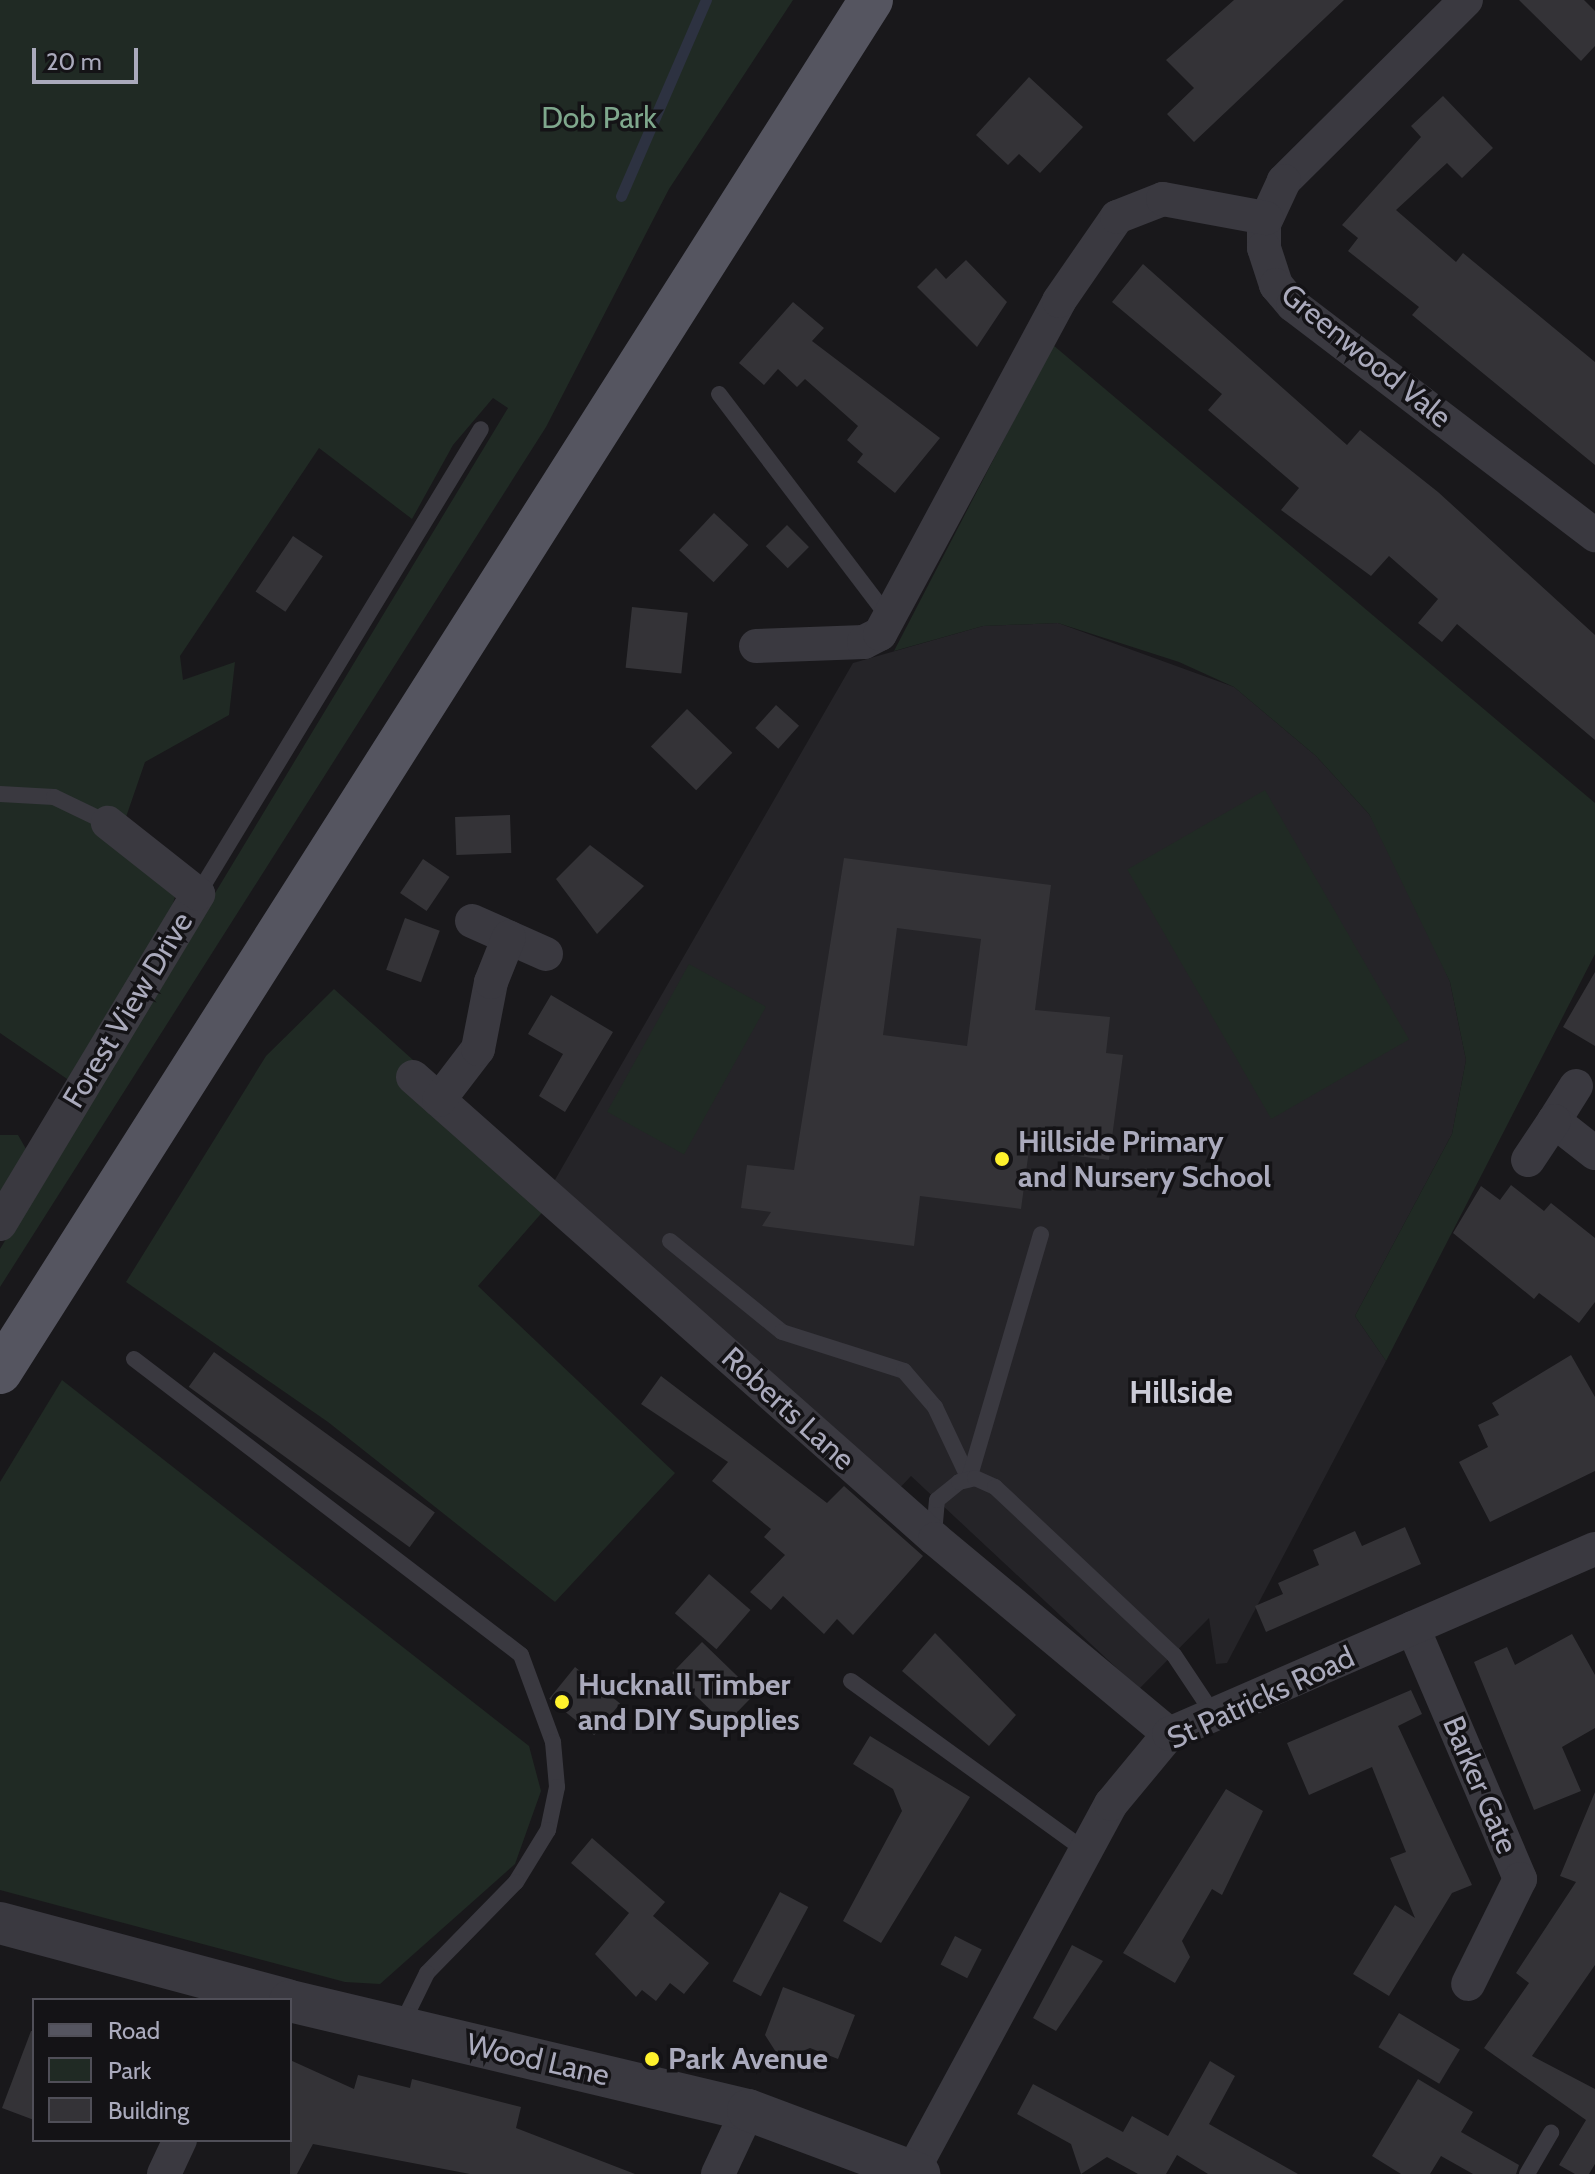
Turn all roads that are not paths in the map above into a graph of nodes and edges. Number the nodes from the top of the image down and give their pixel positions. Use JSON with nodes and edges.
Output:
{"nodes":[{"id":1,"x":871,"y":0,"type":"edge"},
{"id":2,"x":1466,"y":0,"type":"edge"},
{"id":3,"x":1266,"y":218,"type":"junction"},
{"id":4,"x":719,"y":394,"type":"dead end"},
{"id":5,"x":481,"y":429,"type":"dead end"},
{"id":6,"x":1595,"y":535,"type":"edge"},
{"id":7,"x":891,"y":621,"type":"junction"},
{"id":8,"x":756,"y":646,"type":"dead end"},
{"id":9,"x":0,"y":794,"type":"edge"},
{"id":10,"x":108,"y":823,"type":"joint"},
{"id":11,"x":198,"y":894,"type":"junction"},
{"id":12,"x":472,"y":921,"type":"dead end"},
{"id":13,"x":509,"y":937,"type":"junction"},
{"id":14,"x":546,"y":954,"type":"dead end"},
{"id":15,"x":413,"y":1077,"type":"dead end"},
{"id":16,"x":1576,"y":1086,"type":"dead end"},
{"id":17,"x":439,"y":1100,"type":"junction"},
{"id":18,"x":1554,"y":1121,"type":"junction"},
{"id":19,"x":1595,"y":1153,"type":"edge"},
{"id":20,"x":1528,"y":1160,"type":"dead end"},
{"id":21,"x":0,"y":1224,"type":"edge"},
{"id":22,"x":1041,"y":1234,"type":"dead end"},
{"id":23,"x":670,"y":1241,"type":"dead end"},
{"id":24,"x":134,"y":1359,"type":"dead end"},
{"id":25,"x":4,"y":1364,"type":"edge"},
{"id":26,"x":969,"y":1479,"type":"junction"},
{"id":27,"x":935,"y":1539,"type":"junction"},
{"id":28,"x":1595,"y":1549,"type":"edge"},
{"id":29,"x":1413,"y":1628,"type":"junction"},
{"id":30,"x":851,"y":1681,"type":"dead end"},
{"id":31,"x":1214,"y":1715,"type":"junction"},
{"id":32,"x":1169,"y":1734,"type":"junction"},
{"id":33,"x":1086,"y":1851,"type":"junction"},
{"id":34,"x":0,"y":1923,"type":"edge"},
{"id":35,"x":1468,"y":1984,"type":"dead end"},
{"id":36,"x":268,"y":1998,"type":"edge"},
{"id":37,"x":292,"y":2003,"type":"edge"},
{"id":38,"x":401,"y":2027,"type":"junction"},
{"id":39,"x":748,"y":2110,"type":"junction"},
{"id":40,"x":1551,"y":2133,"type":"dead end"},
{"id":41,"x":179,"y":2142,"type":"edge"},
{"id":42,"x":916,"y":2172,"type":"edge"},
{"id":43,"x":164,"y":2174,"type":"edge"},
{"id":44,"x":718,"y":2174,"type":"edge"},
{"id":45,"x":1527,"y":2174,"type":"edge"}],
"edges":[{"from":1,"to":25,"type":"main road"},
{"from":2,"to":3,"type":"street"},
{"from":3,"to":6,"type":"street","name":"Greenwood Vale"},
{"from":3,"to":7,"type":"street"},
{"from":4,"to":7,"type":"lane"},
{"from":5,"to":11,"type":"lane"},
{"from":7,"to":8,"type":"street"},
{"from":9,"to":10,"type":"lane"},
{"from":10,"to":11,"type":"street","name":"Forest View Drive"},
{"from":11,"to":21,"type":"street","name":"Forest View Drive"},
{"from":12,"to":13,"type":"street"},
{"from":13,"to":14,"type":"street"},
{"from":13,"to":17,"type":"street"},
{"from":15,"to":17,"type":"street","name":"Roberts Lane"},
{"from":16,"to":18,"type":"street"},
{"from":17,"to":27,"type":"street","name":"Roberts Lane"},
{"from":18,"to":19,"type":"street"},
{"from":18,"to":20,"type":"street"},
{"from":22,"to":26,"type":"lane"},
{"from":23,"to":26,"type":"lane"},
{"from":24,"to":38,"type":"lane"},
{"from":26,"to":27,"type":"lane"},
{"from":26,"to":31,"type":"lane"},
{"from":27,"to":32,"type":"street","name":"Roberts Lane"},
{"from":28,"to":29,"type":"street","name":"St Patricks Road"},
{"from":29,"to":31,"type":"street","name":"St Patricks Road"},
{"from":29,"to":35,"type":"street","name":"Barker Gate"},
{"from":30,"to":33,"type":"lane"},
{"from":31,"to":32,"type":"street","name":"St Patricks Road"},
{"from":32,"to":33,"type":"street","name":"St Patricks Road"},
{"from":33,"to":42,"type":"street","name":"St Patricks Road"},
{"from":34,"to":36,"type":"street","name":"Wood Lane"},
{"from":37,"to":38,"type":"street","name":"Wood Lane"},
{"from":38,"to":39,"type":"street","name":"Wood Lane"},
{"from":39,"to":42,"type":"street","name":"Wood Lane"},
{"from":39,"to":44,"type":"street"},
{"from":40,"to":45,"type":"lane"},
{"from":41,"to":43,"type":"street"}]}
